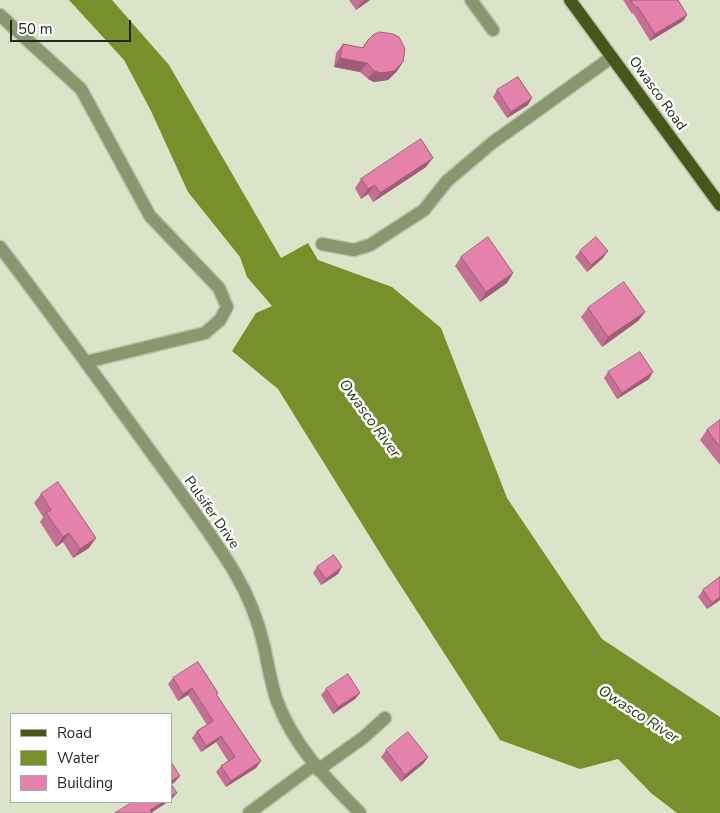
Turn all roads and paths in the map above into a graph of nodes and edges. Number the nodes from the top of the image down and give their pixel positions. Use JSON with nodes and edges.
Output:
{"nodes":[{"id":1,"x":471,"y":0,"type":"edge"},
{"id":2,"x":570,"y":0,"type":"edge"},
{"id":3,"x":0,"y":15,"type":"edge"},
{"id":4,"x":493,"y":30,"type":"dead end"},
{"id":5,"x":612,"y":57,"type":"junction"},
{"id":6,"x":720,"y":205,"type":"edge"},
{"id":7,"x":322,"y":244,"type":"dead end"},
{"id":8,"x":0,"y":247,"type":"edge"},
{"id":9,"x":86,"y":362,"type":"junction"},
{"id":10,"x":385,"y":718,"type":"dead end"},
{"id":11,"x":316,"y":768,"type":"junction"},
{"id":12,"x":249,"y":813,"type":"edge"},
{"id":13,"x":360,"y":813,"type":"edge"}],
"edges":[{"from":1,"to":4,"type":"street"},
{"from":2,"to":5,"type":"main road","name":"Owasco Road"},
{"from":3,"to":9,"type":"street"},
{"from":5,"to":6,"type":"main road","name":"Owasco Road"},
{"from":5,"to":7,"type":"street"},
{"from":8,"to":9,"type":"street","name":"Pulsifer Drive"},
{"from":9,"to":11,"type":"street","name":"Pulsifer Drive"},
{"from":10,"to":11,"type":"street"},
{"from":11,"to":12,"type":"street"},
{"from":11,"to":13,"type":"street","name":"Pulsifer Drive"}]}
